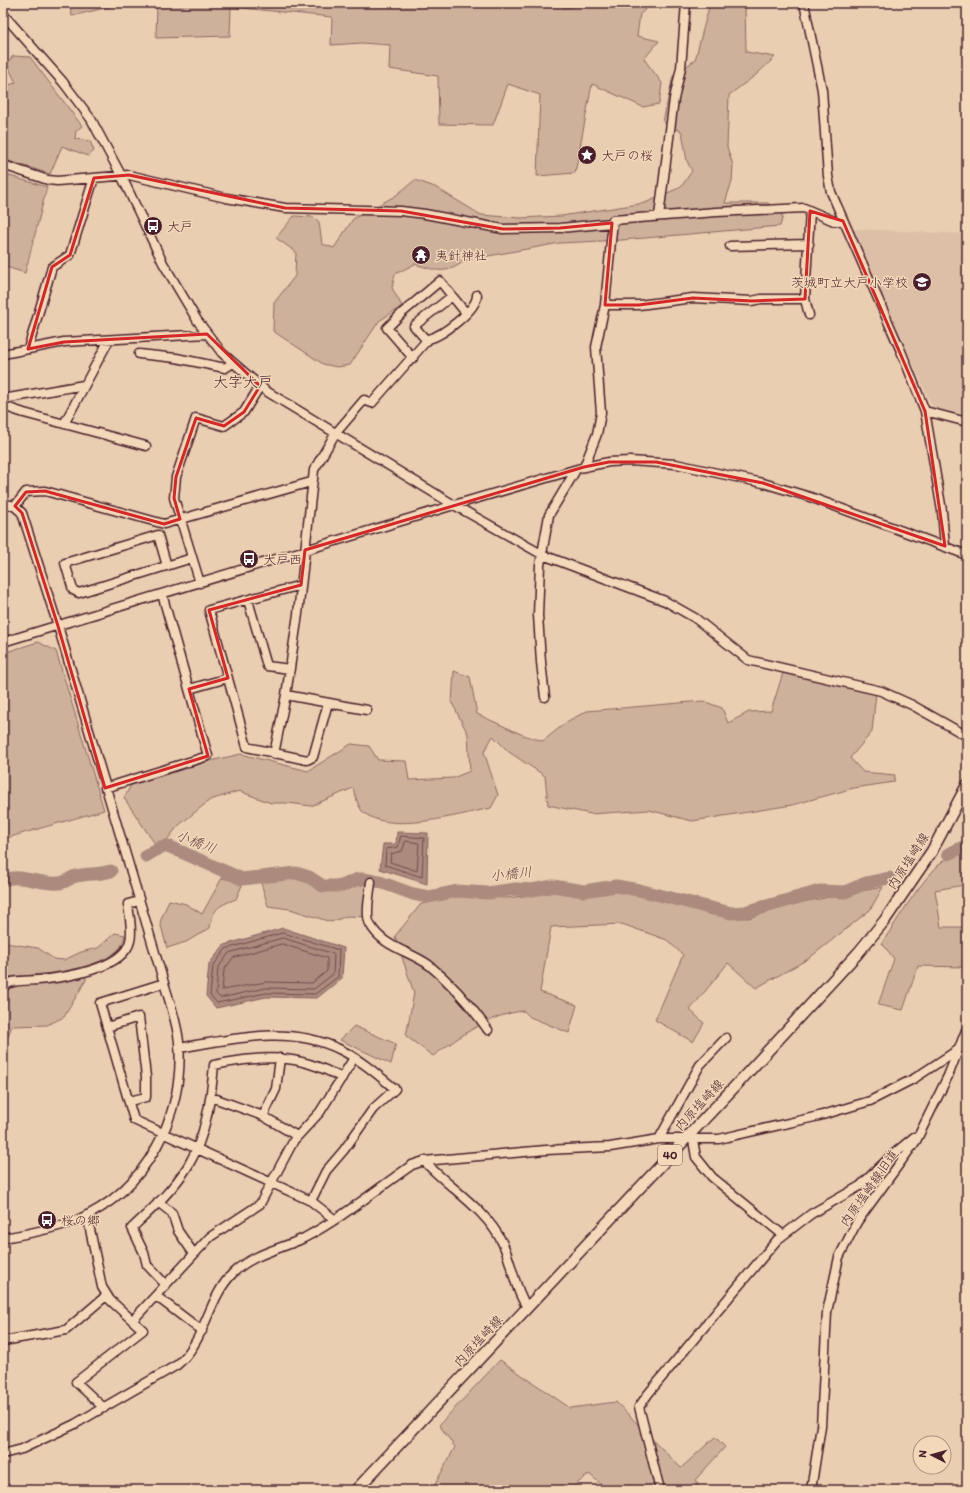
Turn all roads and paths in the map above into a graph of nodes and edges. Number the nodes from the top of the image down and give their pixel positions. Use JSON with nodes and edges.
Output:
{"nodes":[{"id":1,"x":686,"y":3,"type":"edge"},
{"id":2,"x":804,"y":3,"type":"edge"},
{"id":3,"x":3,"y":14,"type":"edge"},
{"id":4,"x":3,"y":165,"type":"edge"},
{"id":5,"x":121,"y":175,"type":"junction"},
{"id":6,"x":94,"y":178,"type":"junction"},
{"id":7,"x":810,"y":211,"type":"junction"},
{"id":8,"x":659,"y":216,"type":"junction"},
{"id":9,"x":843,"y":221,"type":"junction"},
{"id":10,"x":612,"y":223,"type":"junction"},
{"id":11,"x":809,"y":244,"type":"junction"},
{"id":12,"x":730,"y":246,"type":"dead end"},
{"id":13,"x":477,"y":295,"type":"dead end"},
{"id":14,"x":452,"y":296,"type":"junction"},
{"id":15,"x":805,"y":299,"type":"junction"},
{"id":16,"x":605,"y":305,"type":"junction"},
{"id":17,"x":466,"y":313,"type":"junction"},
{"id":18,"x":809,"y":315,"type":"dead end"},
{"id":19,"x":207,"y":334,"type":"junction"},
{"id":20,"x":109,"y":340,"type":"junction"},
{"id":21,"x":426,"y":341,"type":"junction"},
{"id":22,"x":28,"y":349,"type":"junction"},
{"id":23,"x":3,"y":354,"type":"edge"},
{"id":24,"x":139,"y":354,"type":"dead end"},
{"id":25,"x":413,"y":358,"type":"junction"},
{"id":26,"x":232,"y":363,"type":"junction"},
{"id":27,"x":84,"y":385,"type":"junction"},
{"id":28,"x":260,"y":386,"type":"junction"},
{"id":29,"x":3,"y":399,"type":"edge"},
{"id":30,"x":3,"y":406,"type":"edge"},
{"id":31,"x":925,"y":412,"type":"junction"},
{"id":32,"x":967,"y":422,"type":"edge"},
{"id":33,"x":64,"y":424,"type":"junction"},
{"id":34,"x":335,"y":434,"type":"junction"},
{"id":35,"x":146,"y":446,"type":"dead end"},
{"id":36,"x":584,"y":467,"type":"junction"},
{"id":37,"x":576,"y":470,"type":"junction"},
{"id":38,"x":311,"y":482,"type":"junction"},
{"id":39,"x":3,"y":505,"type":"edge"},
{"id":40,"x":454,"y":505,"type":"junction"},
{"id":41,"x":15,"y":506,"type":"junction"},
{"id":42,"x":180,"y":519,"type":"junction"},
{"id":43,"x":945,"y":546,"type":"junction"},
{"id":44,"x":305,"y":550,"type":"junction"},
{"id":45,"x":543,"y":555,"type":"junction"},
{"id":46,"x":967,"y":555,"type":"edge"},
{"id":47,"x":192,"y":558,"type":"junction"},
{"id":48,"x":167,"y":566,"type":"junction"},
{"id":49,"x":200,"y":583,"type":"junction"},
{"id":50,"x":301,"y":585,"type":"junction"},
{"id":51,"x":162,"y":594,"type":"junction"},
{"id":52,"x":248,"y":600,"type":"junction"},
{"id":53,"x":58,"y":626,"type":"junction"},
{"id":54,"x":3,"y":642,"type":"edge"},
{"id":55,"x":290,"y":669,"type":"junction"},
{"id":56,"x":228,"y":678,"type":"junction"},
{"id":57,"x":189,"y":689,"type":"junction"},
{"id":58,"x":286,"y":695,"type":"junction"},
{"id":59,"x":546,"y":697,"type":"dead end"},
{"id":60,"x":328,"y":702,"type":"junction"},
{"id":61,"x":367,"y":710,"type":"dead end"},
{"id":62,"x":967,"y":736,"type":"edge"},
{"id":63,"x":274,"y":754,"type":"junction"},
{"id":64,"x":967,"y":786,"type":"edge"},
{"id":65,"x":105,"y":788,"type":"junction"},
{"id":66,"x":371,"y":882,"type":"dead end"},
{"id":67,"x":139,"y":901,"type":"junction"},
{"id":68,"x":164,"y":983,"type":"junction"},
{"id":69,"x":3,"y":987,"type":"edge"},
{"id":70,"x":106,"y":1027,"type":"junction"},
{"id":71,"x":967,"y":1028,"type":"edge"},
{"id":72,"x":488,"y":1030,"type":"dead end"},
{"id":73,"x":726,"y":1038,"type":"dead end"},
{"id":74,"x":179,"y":1048,"type":"junction"},
{"id":75,"x":959,"y":1049,"type":"junction"},
{"id":76,"x":280,"y":1058,"type":"junction"},
{"id":77,"x":354,"y":1058,"type":"junction"},
{"id":78,"x":342,"y":1078,"type":"junction"},
{"id":79,"x":211,"y":1097,"type":"junction"},
{"id":80,"x":128,"y":1101,"type":"junction"},
{"id":81,"x":263,"y":1116,"type":"junction"},
{"id":82,"x":923,"y":1128,"type":"junction"},
{"id":83,"x":165,"y":1133,"type":"junction"},
{"id":84,"x":297,"y":1136,"type":"junction"},
{"id":85,"x":660,"y":1139,"type":"junction"},
{"id":86,"x":688,"y":1140,"type":"junction"},
{"id":87,"x":196,"y":1148,"type":"junction"},
{"id":88,"x":424,"y":1160,"type":"junction"},
{"id":89,"x":272,"y":1183,"type":"junction"},
{"id":90,"x":311,"y":1201,"type":"junction"},
{"id":91,"x":158,"y":1202,"type":"junction"},
{"id":92,"x":87,"y":1215,"type":"junction"},
{"id":93,"x":334,"y":1219,"type":"junction"},
{"id":94,"x":783,"y":1235,"type":"junction"},
{"id":95,"x":3,"y":1238,"type":"edge"},
{"id":96,"x":194,"y":1254,"type":"junction"},
{"id":97,"x":166,"y":1285,"type":"junction"},
{"id":98,"x":107,"y":1296,"type":"junction"},
{"id":99,"x":156,"y":1296,"type":"junction"},
{"id":100,"x":527,"y":1307,"type":"junction"},
{"id":101,"x":133,"y":1320,"type":"junction"},
{"id":102,"x":202,"y":1331,"type":"junction"},
{"id":103,"x":3,"y":1341,"type":"edge"},
{"id":104,"x":104,"y":1408,"type":"junction"},
{"id":105,"x":3,"y":1454,"type":"edge"},
{"id":106,"x":356,"y":1490,"type":"edge"},
{"id":107,"x":660,"y":1490,"type":"edge"},
{"id":108,"x":811,"y":1490,"type":"edge"}],
"edges":[{"from":1,"to":8,"type":"street"},
{"from":2,"to":9,"type":"street"},
{"from":3,"to":5,"type":"street"},
{"from":4,"to":6,"type":"street"},
{"from":5,"to":6,"type":"street"},
{"from":5,"to":10,"type":"street"},
{"from":5,"to":19,"type":"street"},
{"from":6,"to":22,"type":"street"},
{"from":7,"to":8,"type":"street"},
{"from":7,"to":9,"type":"street"},
{"from":7,"to":11,"type":"street"},
{"from":8,"to":10,"type":"street"},
{"from":9,"to":31,"type":"street"},
{"from":10,"to":16,"type":"street"},
{"from":11,"to":12,"type":"street"},
{"from":11,"to":15,"type":"street"},
{"from":13,"to":17,"type":"street"},
{"from":14,"to":17,"type":"street"},
{"from":14,"to":21,"type":"street"},
{"from":14,"to":25,"type":"street"},
{"from":15,"to":16,"type":"street"},
{"from":15,"to":18,"type":"street"},
{"from":16,"to":36,"type":"street"},
{"from":17,"to":21,"type":"street"},
{"from":19,"to":20,"type":"street"},
{"from":19,"to":26,"type":"street"},
{"from":20,"to":22,"type":"street"},
{"from":20,"to":27,"type":"street"},
{"from":21,"to":25,"type":"street"},
{"from":22,"to":23,"type":"street"},
{"from":24,"to":26,"type":"street"},
{"from":25,"to":34,"type":"street"},
{"from":26,"to":28,"type":"street"},
{"from":27,"to":29,"type":"street"},
{"from":27,"to":33,"type":"street"},
{"from":28,"to":34,"type":"street"},
{"from":28,"to":42,"type":"street"},
{"from":30,"to":33,"type":"street"},
{"from":31,"to":32,"type":"street"},
{"from":31,"to":43,"type":"street"},
{"from":33,"to":35,"type":"street"},
{"from":34,"to":38,"type":"street"},
{"from":34,"to":40,"type":"street"},
{"from":36,"to":37,"type":"street"},
{"from":36,"to":43,"type":"street"},
{"from":37,"to":40,"type":"street"},
{"from":37,"to":45,"type":"street"},
{"from":38,"to":42,"type":"street"},
{"from":38,"to":44,"type":"street"},
{"from":39,"to":41,"type":"street"},
{"from":40,"to":44,"type":"street"},
{"from":40,"to":45,"type":"street"},
{"from":41,"to":42,"type":"street"},
{"from":41,"to":53,"type":"street"},
{"from":42,"to":47,"type":"street"},
{"from":43,"to":46,"type":"street"},
{"from":44,"to":49,"type":"street"},
{"from":44,"to":50,"type":"street"},
{"from":45,"to":59,"type":"street"},
{"from":45,"to":62,"type":"street"},
{"from":47,"to":48,"type":"street"},
{"from":47,"to":49,"type":"street"},
{"from":48,"to":48,"type":"street"},
{"from":49,"to":51,"type":"street"},
{"from":50,"to":52,"type":"street"},
{"from":50,"to":55,"type":"street"},
{"from":51,"to":53,"type":"street"},
{"from":51,"to":57,"type":"street"},
{"from":52,"to":55,"type":"street"},
{"from":52,"to":56,"type":"street"},
{"from":53,"to":54,"type":"street"},
{"from":53,"to":65,"type":"street"},
{"from":55,"to":58,"type":"street"},
{"from":56,"to":57,"type":"street"},
{"from":56,"to":63,"type":"street"},
{"from":57,"to":65,"type":"street"},
{"from":58,"to":60,"type":"street"},
{"from":58,"to":63,"type":"street"},
{"from":60,"to":61,"type":"street"},
{"from":60,"to":63,"type":"street"},
{"from":64,"to":86,"type":"main road","name":"内原塩崎線","number":"40"},
{"from":65,"to":67,"type":"street"},
{"from":66,"to":72,"type":"street"},
{"from":67,"to":68,"type":"street"},
{"from":67,"to":69,"type":"street"},
{"from":68,"to":70,"type":"street"},
{"from":68,"to":74,"type":"street"},
{"from":70,"to":80,"type":"street"},
{"from":70,"to":80,"type":"street"},
{"from":71,"to":75,"type":"street","name":"内原塩崎線旧道"},
{"from":73,"to":85,"type":"street"},
{"from":74,"to":77,"type":"street"},
{"from":74,"to":83,"type":"street"},
{"from":75,"to":82,"type":"street","name":"内原塩崎線旧道"},
{"from":75,"to":86,"type":"street"},
{"from":76,"to":78,"type":"street"},
{"from":76,"to":79,"type":"street"},
{"from":76,"to":81,"type":"street"},
{"from":77,"to":78,"type":"street"},
{"from":77,"to":90,"type":"street"},
{"from":78,"to":84,"type":"street"},
{"from":79,"to":81,"type":"street"},
{"from":79,"to":87,"type":"street"},
{"from":80,"to":83,"type":"street"},
{"from":81,"to":84,"type":"street"},
{"from":82,"to":94,"type":"street"},
{"from":82,"to":108,"type":"street","name":"内原塩崎線旧道"},
{"from":83,"to":87,"type":"street"},
{"from":83,"to":92,"type":"street"},
{"from":84,"to":89,"type":"street"},
{"from":85,"to":86,"type":"street"},
{"from":85,"to":88,"type":"street"},
{"from":86,"to":94,"type":"street"},
{"from":86,"to":100,"type":"main road","name":"内原塩崎線","number":"40"},
{"from":87,"to":89,"type":"street"},
{"from":87,"to":91,"type":"street"},
{"from":88,"to":93,"type":"street"},
{"from":88,"to":100,"type":"street"},
{"from":89,"to":90,"type":"street"},
{"from":89,"to":96,"type":"street"},
{"from":90,"to":93,"type":"street"},
{"from":91,"to":96,"type":"street"},
{"from":91,"to":97,"type":"street"},
{"from":92,"to":95,"type":"street"},
{"from":92,"to":98,"type":"street"},
{"from":93,"to":102,"type":"street"},
{"from":94,"to":107,"type":"street"},
{"from":96,"to":97,"type":"street"},
{"from":97,"to":99,"type":"street"},
{"from":98,"to":101,"type":"street"},
{"from":98,"to":103,"type":"street"},
{"from":99,"to":101,"type":"street"},
{"from":99,"to":102,"type":"street"},
{"from":100,"to":106,"type":"main road","name":"内原塩崎線","number":"40"},
{"from":101,"to":104,"type":"street"},
{"from":102,"to":104,"type":"street"},
{"from":104,"to":105,"type":"street"}]}
